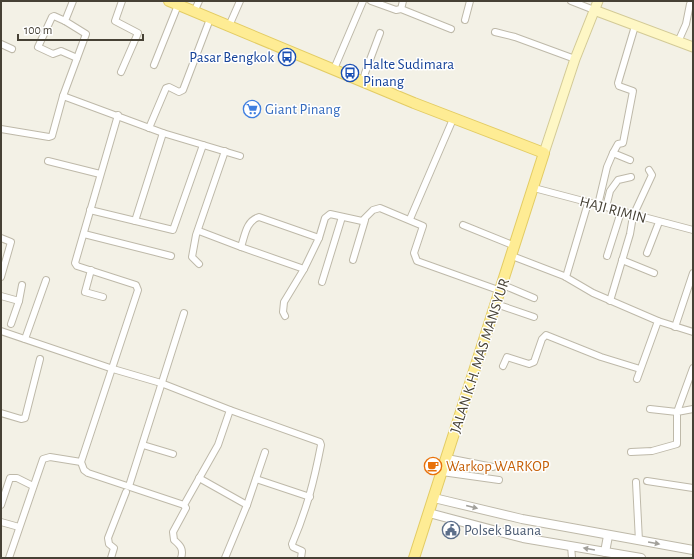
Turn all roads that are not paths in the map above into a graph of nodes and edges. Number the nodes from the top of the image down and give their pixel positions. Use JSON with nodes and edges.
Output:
{"nodes":[{"id":1,"x":73,"y":1,"type":"edge"},
{"id":2,"x":122,"y":1,"type":"edge"},
{"id":3,"x":199,"y":1,"type":"edge"},
{"id":4,"x":240,"y":1,"type":"edge"},
{"id":5,"x":363,"y":1,"type":"edge"},
{"id":6,"x":371,"y":1,"type":"edge"},
{"id":7,"x":403,"y":1,"type":"edge"},
{"id":8,"x":470,"y":1,"type":"edge"},
{"id":9,"x":571,"y":1,"type":"edge"},
{"id":10,"x":598,"y":1,"type":"edge"},
{"id":11,"x":173,"y":3,"type":"edge"},
{"id":12,"x":690,"y":4,"type":"dead end"},
{"id":13,"x":401,"y":9,"type":"junction"},
{"id":14,"x":594,"y":10,"type":"junction"},
{"id":15,"x":194,"y":12,"type":"junction"},
{"id":16,"x":210,"y":18,"type":"junction"},
{"id":17,"x":465,"y":20,"type":"dead end"},
{"id":18,"x":65,"y":21,"type":"junction"},
{"id":19,"x":229,"y":26,"type":"junction"},
{"id":20,"x":635,"y":26,"type":"junction"},
{"id":21,"x":451,"y":29,"type":"dead end"},
{"id":22,"x":495,"y":32,"type":"dead end"},
{"id":23,"x":380,"y":33,"type":"dead end"},
{"id":24,"x":678,"y":42,"type":"junction"},
{"id":25,"x":1,"y":44,"type":"edge"},
{"id":26,"x":693,"y":48,"type":"edge"},
{"id":27,"x":12,"y":49,"type":"dead end"},
{"id":28,"x":77,"y":58,"type":"junction"},
{"id":29,"x":575,"y":59,"type":"junction"},
{"id":30,"x":154,"y":65,"type":"dead end"},
{"id":31,"x":334,"y":69,"type":"junction"},
{"id":32,"x":121,"y":72,"type":"dead end"},
{"id":33,"x":363,"y":82,"type":"junction"},
{"id":34,"x":63,"y":96,"type":"junction"},
{"id":35,"x":118,"y":115,"type":"junction"},
{"id":36,"x":453,"y":119,"type":"junction"},
{"id":37,"x":149,"y":128,"type":"junction"},
{"id":38,"x":1,"y":129,"type":"edge"},
{"id":39,"x":163,"y":133,"type":"junction"},
{"id":40,"x":203,"y":145,"type":"junction"},
{"id":41,"x":225,"y":151,"type":"junction"},
{"id":42,"x":544,"y":153,"type":"junction"},
{"id":43,"x":613,"y":153,"type":"junction"},
{"id":44,"x":240,"y":156,"type":"dead end"},
{"id":45,"x":630,"y":160,"type":"dead end"},
{"id":46,"x":48,"y":161,"type":"dead end"},
{"id":47,"x":649,"y":170,"type":"dead end"},
{"id":48,"x":100,"y":174,"type":"junction"},
{"id":49,"x":631,"y":177,"type":"dead end"},
{"id":50,"x":534,"y":188,"type":"junction"},
{"id":51,"x":588,"y":203,"type":"junction"},
{"id":52,"x":598,"y":205,"type":"junction"},
{"id":53,"x":606,"y":207,"type":"junction"},
{"id":54,"x":90,"y":210,"type":"junction"},
{"id":55,"x":621,"y":212,"type":"junction"},
{"id":56,"x":633,"y":216,"type":"junction"},
{"id":57,"x":342,"y":217,"type":"junction"},
{"id":58,"x":410,"y":219,"type":"junction"},
{"id":59,"x":365,"y":220,"type":"junction"},
{"id":60,"x":135,"y":221,"type":"junction"},
{"id":61,"x":659,"y":222,"type":"junction"},
{"id":62,"x":463,"y":225,"type":"dead end"},
{"id":63,"x":693,"y":230,"type":"edge"},
{"id":64,"x":199,"y":231,"type":"junction"},
{"id":65,"x":84,"y":234,"type":"junction"},
{"id":66,"x":1,"y":238,"type":"edge"},
{"id":67,"x":319,"y":238,"type":"junction"},
{"id":68,"x":241,"y":247,"type":"junction"},
{"id":69,"x":514,"y":251,"type":"junction"},
{"id":70,"x":647,"y":253,"type":"dead end"},
{"id":71,"x":171,"y":256,"type":"dead end"},
{"id":72,"x":607,"y":256,"type":"dead end"},
{"id":73,"x":353,"y":260,"type":"dead end"},
{"id":74,"x":622,"y":260,"type":"junction"},
{"id":75,"x":198,"y":264,"type":"dead end"},
{"id":76,"x":304,"y":269,"type":"junction"},
{"id":77,"x":91,"y":270,"type":"junction"},
{"id":78,"x":654,"y":273,"type":"dead end"},
{"id":79,"x":693,"y":273,"type":"edge"},
{"id":80,"x":566,"y":276,"type":"junction"},
{"id":81,"x":1,"y":277,"type":"edge"},
{"id":82,"x":46,"y":280,"type":"dead end"},
{"id":83,"x":322,"y":282,"type":"dead end"},
{"id":84,"x":22,"y":285,"type":"dead end"},
{"id":85,"x":502,"y":288,"type":"junction"},
{"id":86,"x":1,"y":296,"type":"edge"},
{"id":87,"x":103,"y":297,"type":"dead end"},
{"id":88,"x":534,"y":298,"type":"dead end"},
{"id":89,"x":610,"y":301,"type":"junction"},
{"id":90,"x":19,"y":302,"type":"junction"},
{"id":91,"x":496,"y":304,"type":"junction"},
{"id":92,"x":184,"y":313,"type":"dead end"},
{"id":93,"x":285,"y":316,"type":"dead end"},
{"id":94,"x":534,"y":317,"type":"dead end"},
{"id":95,"x":658,"y":321,"type":"junction"},
{"id":96,"x":11,"y":324,"type":"dead end"},
{"id":97,"x":675,"y":327,"type":"junction"},
{"id":98,"x":1,"y":331,"type":"edge"},
{"id":99,"x":693,"y":332,"type":"edge"},
{"id":100,"x":25,"y":339,"type":"junction"},
{"id":101,"x":40,"y":359,"type":"dead end"},
{"id":102,"x":503,"y":366,"type":"dead end"},
{"id":103,"x":693,"y":368,"type":"edge"},
{"id":104,"x":113,"y":369,"type":"junction"},
{"id":105,"x":640,"y":369,"type":"junction"},
{"id":106,"x":637,"y":379,"type":"dead end"},
{"id":107,"x":161,"y":383,"type":"junction"},
{"id":108,"x":650,"y":409,"type":"dead end"},
{"id":109,"x":693,"y":409,"type":"edge"},
{"id":110,"x":230,"y":410,"type":"junction"},
{"id":111,"x":678,"y":412,"type":"junction"},
{"id":112,"x":1,"y":413,"type":"edge"},
{"id":113,"x":143,"y":445,"type":"junction"},
{"id":114,"x":266,"y":452,"type":"dead end"},
{"id":115,"x":631,"y":452,"type":"dead end"},
{"id":116,"x":173,"y":454,"type":"dead end"},
{"id":117,"x":447,"y":458,"type":"junction"},
{"id":118,"x":82,"y":462,"type":"junction"},
{"id":119,"x":493,"y":467,"type":"dead end"},
{"id":120,"x":442,"y":472,"type":"junction"},
{"id":121,"x":199,"y":478,"type":"junction"},
{"id":122,"x":256,"y":479,"type":"junction"},
{"id":123,"x":499,"y":480,"type":"dead end"},
{"id":124,"x":647,"y":481,"type":"dead end"},
{"id":125,"x":636,"y":482,"type":"dead end"},
{"id":126,"x":33,"y":486,"type":"junction"},
{"id":127,"x":693,"y":488,"type":"edge"},
{"id":128,"x":128,"y":489,"type":"junction"},
{"id":129,"x":310,"y":497,"type":"junction"},
{"id":130,"x":434,"y":498,"type":"junction"},
{"id":131,"x":1,"y":501,"type":"edge"},
{"id":132,"x":455,"y":503,"type":"junction"},
{"id":133,"x":184,"y":505,"type":"junction"},
{"id":134,"x":247,"y":505,"type":"junction"},
{"id":135,"x":429,"y":513,"type":"junction"},
{"id":136,"x":453,"y":519,"type":"junction"},
{"id":137,"x":1,"y":522,"type":"edge"},
{"id":138,"x":19,"y":527,"type":"junction"},
{"id":139,"x":608,"y":536,"type":"junction"},
{"id":140,"x":639,"y":541,"type":"junction"},
{"id":141,"x":571,"y":546,"type":"junction"},
{"id":142,"x":693,"y":550,"type":"edge"},
{"id":143,"x":605,"y":552,"type":"junction"},
{"id":144,"x":9,"y":558,"type":"edge"},
{"id":145,"x":111,"y":558,"type":"edge"},
{"id":146,"x":181,"y":558,"type":"edge"},
{"id":147,"x":225,"y":558,"type":"edge"},
{"id":148,"x":301,"y":558,"type":"edge"},
{"id":149,"x":414,"y":558,"type":"edge"},
{"id":150,"x":572,"y":558,"type":"edge"},
{"id":151,"x":641,"y":558,"type":"edge"}],
"edges":[{"from":1,"to":18,"type":"street"},
{"from":2,"to":32,"type":"street"},
{"from":3,"to":15,"type":"street"},
{"from":4,"to":19,"type":"street"},
{"from":5,"to":31,"type":"street"},
{"from":6,"to":13,"type":"street"},
{"from":7,"to":13,"type":"street"},
{"from":8,"to":17,"type":"street"},
{"from":9,"to":14,"type":"street"},
{"from":10,"to":14,"type":"main road"},
{"from":11,"to":15,"type":"main road"},
{"from":11,"to":30,"type":"street"},
{"from":12,"to":24,"type":"street"},
{"from":13,"to":21,"type":"street"},
{"from":14,"to":20,"type":"main road"},
{"from":14,"to":29,"type":"main road"},
{"from":15,"to":16,"type":"main road"},
{"from":16,"to":19,"type":"main road"},
{"from":16,"to":37,"type":"street"},
{"from":18,"to":28,"type":"street"},
{"from":18,"to":28,"type":"street"},
{"from":19,"to":31,"type":"main road"},
{"from":20,"to":24,"type":"main road"},
{"from":20,"to":43,"type":"street"},
{"from":22,"to":29,"type":"street"},
{"from":23,"to":33,"type":"street"},
{"from":24,"to":26,"type":"main road"},
{"from":25,"to":27,"type":"street"},
{"from":28,"to":34,"type":"street"},
{"from":29,"to":42,"type":"main road"},
{"from":31,"to":33,"type":"main road"},
{"from":33,"to":36,"type":"main road"},
{"from":34,"to":35,"type":"street"},
{"from":34,"to":38,"type":"street"},
{"from":35,"to":37,"type":"street"},
{"from":35,"to":48,"type":"street"},
{"from":36,"to":42,"type":"main road"},
{"from":36,"to":58,"type":"street"},
{"from":37,"to":39,"type":"street"},
{"from":39,"to":40,"type":"street"},
{"from":39,"to":60,"type":"street"},
{"from":40,"to":41,"type":"street"},
{"from":40,"to":60,"type":"street"},
{"from":41,"to":44,"type":"street"},
{"from":41,"to":64,"type":"street"},
{"from":42,"to":50,"type":"main road","name":"JALAN K.H. MAS MANSYUR"},
{"from":43,"to":45,"type":"street"},
{"from":43,"to":52,"type":"street"},
{"from":46,"to":48,"type":"street"},
{"from":47,"to":56,"type":"street"},
{"from":48,"to":54,"type":"street"},
{"from":49,"to":53,"type":"street"},
{"from":50,"to":51,"type":"street","name":"HAJI RIMIN"},
{"from":50,"to":69,"type":"main road","name":"JALAN K.H. MAS MANSYUR"},
{"from":51,"to":52,"type":"street","name":"HAJI RIMIN"},
{"from":51,"to":80,"type":"street"},
{"from":52,"to":53,"type":"street","name":"HAJI RIMIN"},
{"from":53,"to":55,"type":"street","name":"HAJI RIMIN"},
{"from":54,"to":60,"type":"street"},
{"from":54,"to":65,"type":"street"},
{"from":55,"to":56,"type":"street","name":"HAJI RIMIN"},
{"from":55,"to":72,"type":"street"},
{"from":56,"to":61,"type":"street","name":"HAJI RIMIN"},
{"from":56,"to":74,"type":"street"},
{"from":57,"to":59,"type":"street"},
{"from":57,"to":67,"type":"street"},
{"from":57,"to":83,"type":"street"},
{"from":58,"to":59,"type":"street"},
{"from":58,"to":85,"type":"street"},
{"from":59,"to":73,"type":"street"},
{"from":61,"to":63,"type":"street","name":"HAJI RIMIN"},
{"from":61,"to":70,"type":"street"},
{"from":62,"to":69,"type":"street"},
{"from":64,"to":68,"type":"street"},
{"from":64,"to":75,"type":"street"},
{"from":65,"to":71,"type":"street"},
{"from":65,"to":77,"type":"street"},
{"from":66,"to":81,"type":"street"},
{"from":67,"to":68,"type":"street"},
{"from":67,"to":76,"type":"street"},
{"from":68,"to":76,"type":"street"},
{"from":69,"to":80,"type":"street"},
{"from":69,"to":85,"type":"main road","name":"JALAN K.H. MAS MANSYUR"},
{"from":74,"to":78,"type":"street"},
{"from":74,"to":89,"type":"street"},
{"from":76,"to":93,"type":"street"},
{"from":77,"to":87,"type":"street"},
{"from":77,"to":104,"type":"street"},
{"from":79,"to":97,"type":"street"},
{"from":80,"to":89,"type":"street"},
{"from":82,"to":100,"type":"street"},
{"from":84,"to":90,"type":"street"},
{"from":85,"to":88,"type":"street"},
{"from":85,"to":91,"type":"main road","name":"JALAN K.H. MAS MANSYUR"},
{"from":86,"to":90,"type":"street"},
{"from":89,"to":95,"type":"street"},
{"from":90,"to":96,"type":"street"},
{"from":91,"to":94,"type":"street"},
{"from":91,"to":117,"type":"main road","name":"JALAN K.H. MAS MANSYUR"},
{"from":92,"to":107,"type":"street"},
{"from":95,"to":97,"type":"street"},
{"from":95,"to":105,"type":"street"},
{"from":97,"to":99,"type":"street"},
{"from":98,"to":100,"type":"street"},
{"from":100,"to":104,"type":"street"},
{"from":101,"to":112,"type":"street"},
{"from":102,"to":105,"type":"street"},
{"from":103,"to":111,"type":"street"},
{"from":104,"to":107,"type":"street"},
{"from":104,"to":118,"type":"street"},
{"from":105,"to":106,"type":"street"},
{"from":107,"to":110,"type":"street"},
{"from":107,"to":113,"type":"street"},
{"from":108,"to":111,"type":"street"},
{"from":109,"to":111,"type":"street"},
{"from":110,"to":121,"type":"street"},
{"from":110,"to":129,"type":"street"},
{"from":111,"to":115,"type":"street"},
{"from":113,"to":116,"type":"street"},
{"from":113,"to":128,"type":"street"},
{"from":114,"to":122,"type":"street"},
{"from":117,"to":119,"type":"street"},
{"from":117,"to":120,"type":"main road","name":"JALAN K.H. MAS MANSYUR"},
{"from":118,"to":126,"type":"street"},
{"from":118,"to":128,"type":"street"},
{"from":120,"to":123,"type":"street"},
{"from":120,"to":130,"type":"main road","name":"JALAN K.H. MAS MANSYUR"},
{"from":121,"to":133,"type":"street"},
{"from":121,"to":134,"type":"street"},
{"from":122,"to":129,"type":"street"},
{"from":122,"to":134,"type":"street"},
{"from":124,"to":127,"type":"street"},
{"from":125,"to":140,"type":"street"},
{"from":126,"to":131,"type":"street"},
{"from":126,"to":138,"type":"street"},
{"from":128,"to":133,"type":"street"},
{"from":128,"to":145,"type":"street"},
{"from":129,"to":148,"type":"street"},
{"from":130,"to":132,"type":"street"},
{"from":130,"to":135,"type":"main road","name":"JALAN K.H. MAS MANSYUR"},
{"from":132,"to":136,"type":"street"},
{"from":132,"to":139,"type":"street","one_way":true},
{"from":133,"to":146,"type":"street"},
{"from":134,"to":147,"type":"street"},
{"from":135,"to":136,"type":"street"},
{"from":135,"to":149,"type":"main road","name":"JALAN K.H. MAS MANSYUR"},
{"from":136,"to":141,"type":"street"},
{"from":137,"to":138,"type":"street"},
{"from":138,"to":144,"type":"street"},
{"from":139,"to":140,"type":"street"},
{"from":139,"to":143,"type":"street"},
{"from":140,"to":142,"type":"street","one_way":true},
{"from":143,"to":141,"type":"street","one_way":true},
{"from":141,"to":150,"type":"street"},
{"from":143,"to":151,"type":"street"}]}
